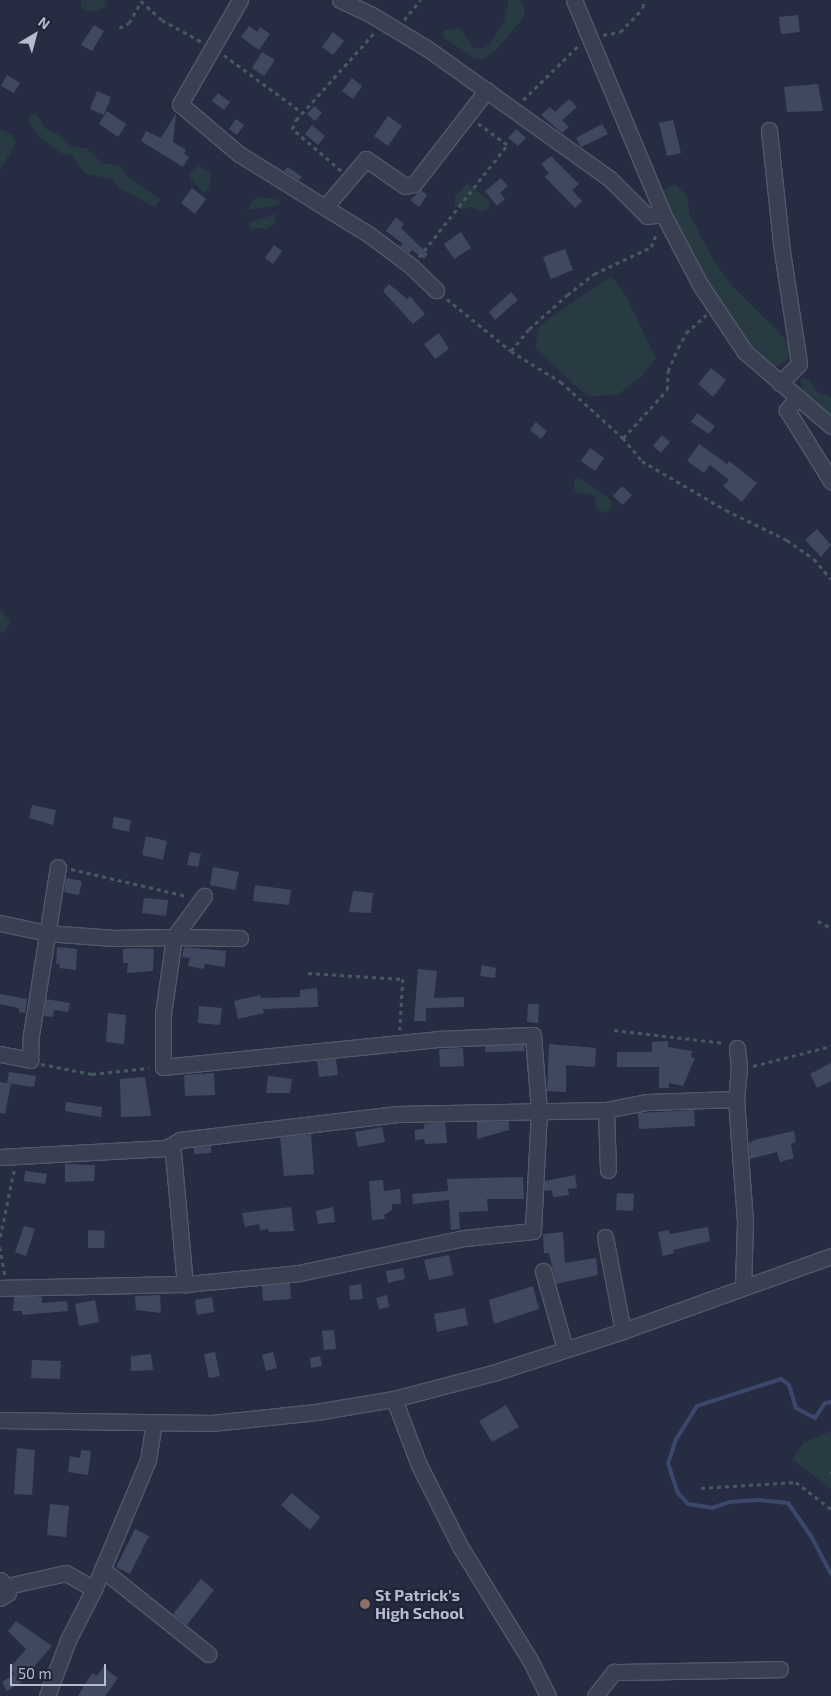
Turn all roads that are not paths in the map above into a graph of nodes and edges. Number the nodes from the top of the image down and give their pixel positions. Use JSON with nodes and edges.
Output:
{"nodes":[{"id":1,"x":240,"y":0,"type":"edge"},
{"id":2,"x":340,"y":0,"type":"edge"},
{"id":3,"x":574,"y":0,"type":"edge"},
{"id":4,"x":487,"y":90,"type":"junction"},
{"id":5,"x":769,"y":130,"type":"dead end"},
{"id":6,"x":325,"y":207,"type":"junction"},
{"id":7,"x":658,"y":215,"type":"junction"},
{"id":8,"x":436,"y":290,"type":"road end"},
{"id":9,"x":780,"y":383,"type":"junction"},
{"id":10,"x":797,"y":398,"type":"junction"},
{"id":11,"x":831,"y":426,"type":"edge"},
{"id":12,"x":831,"y":482,"type":"edge"},
{"id":13,"x":58,"y":867,"type":"dead end"},
{"id":14,"x":200,"y":901,"type":"road end"},
{"id":15,"x":0,"y":923,"type":"edge"},
{"id":16,"x":47,"y":933,"type":"junction"},
{"id":17,"x":174,"y":937,"type":"junction"},
{"id":18,"x":240,"y":938,"type":"dead end"},
{"id":19,"x":737,"y":1048,"type":"road end"},
{"id":20,"x":0,"y":1054,"type":"edge"},
{"id":21,"x":736,"y":1099,"type":"junction"},
{"id":22,"x":606,"y":1110,"type":"junction"},
{"id":23,"x":539,"y":1111,"type":"junction"},
{"id":24,"x":169,"y":1146,"type":"junction"},
{"id":25,"x":0,"y":1157,"type":"edge"},
{"id":26,"x":608,"y":1170,"type":"dead end"},
{"id":27,"x":605,"y":1236,"type":"dead end"},
{"id":28,"x":831,"y":1256,"type":"edge"},
{"id":29,"x":543,"y":1271,"type":"dead end"},
{"id":30,"x":185,"y":1284,"type":"junction"},
{"id":31,"x":743,"y":1286,"type":"junction"},
{"id":32,"x":4,"y":1289,"type":"edge"},
{"id":33,"x":623,"y":1331,"type":"junction"},
{"id":34,"x":565,"y":1349,"type":"junction"},
{"id":35,"x":394,"y":1399,"type":"junction"},
{"id":36,"x":0,"y":1420,"type":"edge"},
{"id":37,"x":154,"y":1424,"type":"junction"},
{"id":38,"x":102,"y":1569,"type":"junction"},
{"id":39,"x":2,"y":1588,"type":"edge"},
{"id":40,"x":94,"y":1589,"type":"junction"},
{"id":41,"x":208,"y":1654,"type":"dead end"},
{"id":42,"x":780,"y":1669,"type":"dead end"},
{"id":43,"x":47,"y":1696,"type":"edge"},
{"id":44,"x":548,"y":1696,"type":"edge"},
{"id":45,"x":595,"y":1696,"type":"edge"}],
"edges":[{"from":1,"to":6,"type":"street"},
{"from":2,"to":4,"type":"street"},
{"from":3,"to":7,"type":"street"},
{"from":4,"to":6,"type":"street"},
{"from":4,"to":7,"type":"street"},
{"from":5,"to":9,"type":"street"},
{"from":6,"to":8,"type":"street"},
{"from":7,"to":9,"type":"street"},
{"from":9,"to":10,"type":"street"},
{"from":10,"to":11,"type":"street"},
{"from":10,"to":12,"type":"street"},
{"from":13,"to":16,"type":"street"},
{"from":14,"to":17,"type":"street"},
{"from":15,"to":16,"type":"street"},
{"from":16,"to":17,"type":"street"},
{"from":16,"to":20,"type":"street"},
{"from":17,"to":18,"type":"street"},
{"from":17,"to":23,"type":"street"},
{"from":19,"to":21,"type":"street"},
{"from":21,"to":22,"type":"street"},
{"from":21,"to":31,"type":"street"},
{"from":22,"to":23,"type":"street"},
{"from":22,"to":26,"type":"street"},
{"from":23,"to":24,"type":"street"},
{"from":23,"to":30,"type":"street"},
{"from":24,"to":25,"type":"street"},
{"from":24,"to":30,"type":"street"},
{"from":27,"to":33,"type":"street"},
{"from":28,"to":31,"type":"street"},
{"from":29,"to":34,"type":"street"},
{"from":30,"to":32,"type":"street"},
{"from":31,"to":33,"type":"street"},
{"from":33,"to":34,"type":"street"},
{"from":34,"to":35,"type":"street"},
{"from":35,"to":37,"type":"street"},
{"from":35,"to":44,"type":"street"},
{"from":36,"to":37,"type":"street"},
{"from":37,"to":38,"type":"street"},
{"from":38,"to":40,"type":"street"},
{"from":38,"to":41,"type":"street"},
{"from":39,"to":40,"type":"street"},
{"from":40,"to":43,"type":"street"},
{"from":42,"to":45,"type":"street"}]}
